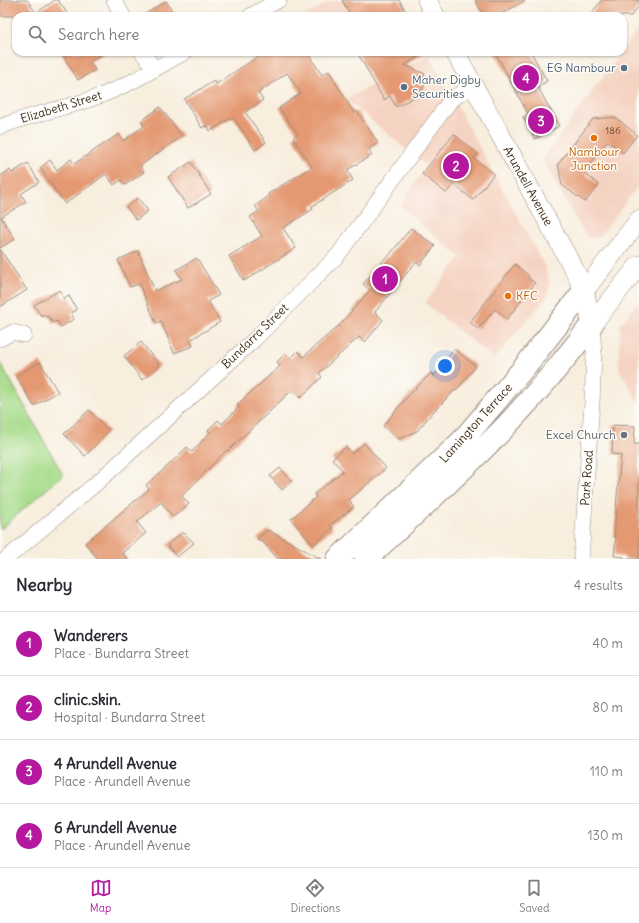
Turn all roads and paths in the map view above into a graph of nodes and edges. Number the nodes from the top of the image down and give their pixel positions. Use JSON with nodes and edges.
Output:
{"nodes":[{"id":1,"x":114,"y":0,"type":"edge"},
{"id":2,"x":279,"y":0,"type":"edge"},
{"id":3,"x":426,"y":0,"type":"edge"},
{"id":4,"x":121,"y":12,"type":"edge"},
{"id":5,"x":257,"y":12,"type":"edge"},
{"id":6,"x":433,"y":12,"type":"edge"},
{"id":7,"x":145,"y":56,"type":"edge"},
{"id":8,"x":178,"y":56,"type":"edge"},
{"id":9,"x":457,"y":56,"type":"edge"},
{"id":10,"x":154,"y":69,"type":"junction"},
{"id":11,"x":473,"y":86,"type":"junction"},
{"id":12,"x":0,"y":127,"type":"edge"},
{"id":13,"x":639,"y":220,"type":"edge"},
{"id":14,"x":639,"y":265,"type":"edge"},
{"id":15,"x":584,"y":291,"type":"junction"},
{"id":16,"x":592,"y":324,"type":"junction"},
{"id":17,"x":24,"y":335,"type":"dead end"},
{"id":18,"x":0,"y":339,"type":"edge"},
{"id":19,"x":6,"y":559,"type":"edge"},
{"id":20,"x":338,"y":559,"type":"edge"},
{"id":21,"x":366,"y":559,"type":"edge"},
{"id":22,"x":581,"y":559,"type":"edge"}],
"edges":[{"from":1,"to":4,"type":"street"},
{"from":2,"to":5,"type":"street"},
{"from":3,"to":6,"type":"main road"},
{"from":7,"to":10,"type":"street"},
{"from":8,"to":10,"type":"street","name":"Elizabeth Street"},
{"from":9,"to":11,"type":"main road","name":"Arundell Avenue"},
{"from":10,"to":12,"type":"street","name":"Elizabeth Street"},
{"from":11,"to":15,"type":"main road","name":"Arundell Avenue"},
{"from":11,"to":19,"type":"street","name":"Bundarra Street"},
{"from":13,"to":15,"type":"main road"},
{"from":14,"to":16,"type":"main road"},
{"from":15,"to":16,"type":"main road","name":"Arundell Avenue"},
{"from":15,"to":20,"type":"highway","name":"Lamington Terrace"},
{"from":16,"to":21,"type":"highway","name":"Lamington Terrace"},
{"from":16,"to":22,"type":"street","name":"Park Road"},
{"from":17,"to":18,"type":"street"}]}
